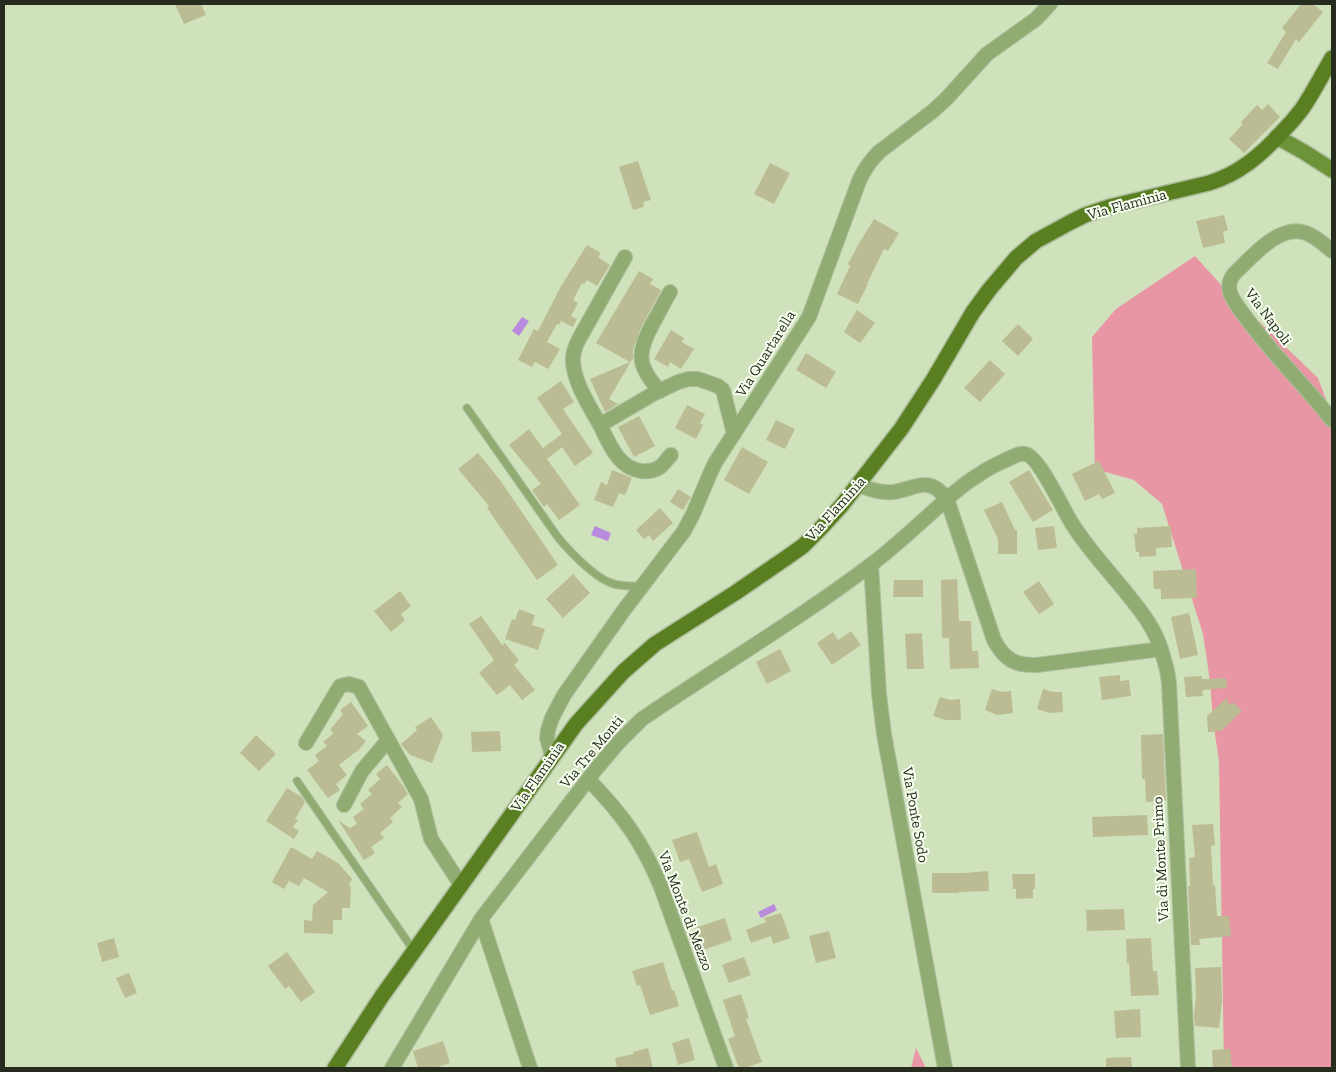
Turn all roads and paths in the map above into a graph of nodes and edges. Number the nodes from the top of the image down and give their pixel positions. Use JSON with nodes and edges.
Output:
{"nodes":[{"id":1,"x":1050,"y":4,"type":"edge"},
{"id":2,"x":1332,"y":58,"type":"edge"},
{"id":3,"x":1277,"y":137,"type":"junction"},
{"id":4,"x":1332,"y":170,"type":"edge"},
{"id":5,"x":1332,"y":251,"type":"edge"},
{"id":6,"x":625,"y":257,"type":"dead end"},
{"id":7,"x":670,"y":292,"type":"dead end"},
{"id":8,"x":660,"y":390,"type":"junction"},
{"id":9,"x":467,"y":408,"type":"dead end"},
{"id":10,"x":1332,"y":420,"type":"edge"},
{"id":11,"x":600,"y":425,"type":"junction"},
{"id":12,"x":734,"y":434,"type":"junction"},
{"id":13,"x":1027,"y":454,"type":"joint"},
{"id":14,"x":671,"y":455,"type":"dead end"},
{"id":15,"x":858,"y":485,"type":"junction"},
{"id":16,"x":947,"y":499,"type":"junction"},
{"id":17,"x":870,"y":565,"type":"junction"},
{"id":18,"x":643,"y":586,"type":"junction"},
{"id":19,"x":1161,"y":649,"type":"junction"},
{"id":20,"x":388,"y":740,"type":"junction"},
{"id":21,"x":306,"y":743,"type":"dead end"},
{"id":22,"x":552,"y":756,"type":"junction"},
{"id":23,"x":588,"y":779,"type":"junction"},
{"id":24,"x":298,"y":781,"type":"dead end"},
{"id":25,"x":344,"y":804,"type":"dead end"},
{"id":26,"x":461,"y":885,"type":"junction"},
{"id":27,"x":481,"y":919,"type":"junction"},
{"id":28,"x":414,"y":951,"type":"junction"},
{"id":29,"x":335,"y":1068,"type":"edge"},
{"id":30,"x":392,"y":1068,"type":"edge"},
{"id":31,"x":530,"y":1068,"type":"edge"},
{"id":32,"x":726,"y":1068,"type":"edge"},
{"id":33,"x":945,"y":1068,"type":"edge"},
{"id":34,"x":1188,"y":1068,"type":"edge"}],
"edges":[{"from":1,"to":12,"type":"street","name":"Via Quartarella"},
{"from":2,"to":3,"type":"main road","name":"Via Flaminia"},
{"from":3,"to":4,"type":"main road"},
{"from":3,"to":15,"type":"main road","name":"Via Flaminia"},
{"from":5,"to":10,"type":"street","name":"Via Napoli"},
{"from":6,"to":11,"type":"street"},
{"from":7,"to":8,"type":"street"},
{"from":8,"to":11,"type":"street"},
{"from":8,"to":12,"type":"street"},
{"from":9,"to":18,"type":"lane"},
{"from":11,"to":14,"type":"street"},
{"from":12,"to":18,"type":"street","name":"Via Quartarella"},
{"from":13,"to":16,"type":"street","name":"Via Tre Monti"},
{"from":13,"to":19,"type":"street","name":"Via di Monte Primo"},
{"from":15,"to":16,"type":"street"},
{"from":15,"to":22,"type":"main road","name":"Via Flaminia"},
{"from":16,"to":17,"type":"street","name":"Via Tre Monti"},
{"from":16,"to":19,"type":"street"},
{"from":17,"to":23,"type":"street","name":"Via Tre Monti"},
{"from":17,"to":33,"type":"street","name":"Via Ponte Sodo"},
{"from":18,"to":22,"type":"street","name":"Via Quartarella"},
{"from":19,"to":34,"type":"street","name":"Via di Monte Primo"},
{"from":20,"to":21,"type":"street"},
{"from":20,"to":25,"type":"street"},
{"from":20,"to":26,"type":"street"},
{"from":22,"to":26,"type":"main road","name":"Via Flaminia"},
{"from":23,"to":27,"type":"street","name":"Via Tre Monti"},
{"from":23,"to":32,"type":"street","name":"Via Monte di Mezzo"},
{"from":24,"to":28,"type":"lane"},
{"from":26,"to":28,"type":"main road","name":"Via Flaminia"},
{"from":27,"to":30,"type":"street","name":"Via Tre Monti"},
{"from":27,"to":31,"type":"street"},
{"from":28,"to":29,"type":"main road","name":"Via Flaminia"}]}
